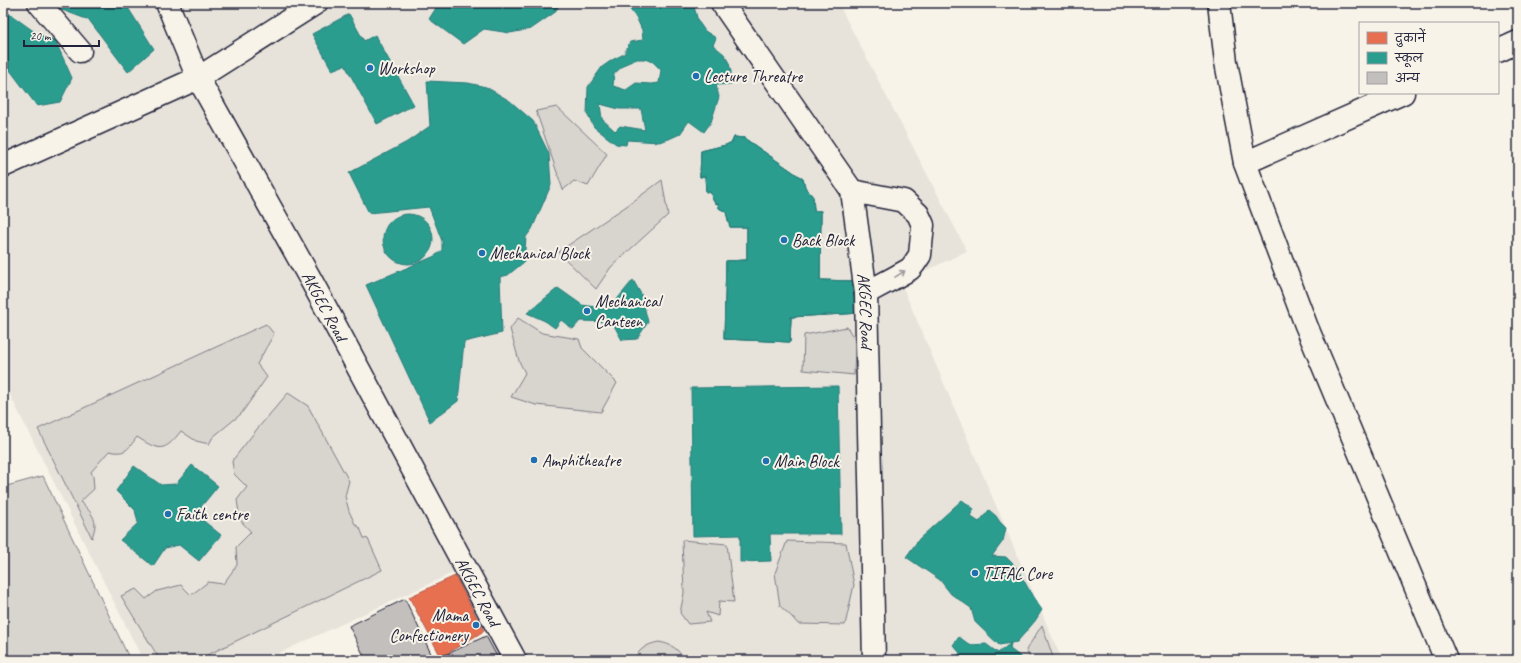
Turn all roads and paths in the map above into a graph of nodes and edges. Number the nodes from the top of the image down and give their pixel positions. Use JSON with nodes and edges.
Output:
{"nodes":[{"id":1,"x":39,"y":3,"type":"edge"},
{"id":2,"x":167,"y":3,"type":"edge"},
{"id":3,"x":316,"y":3,"type":"edge"},
{"id":4,"x":722,"y":3,"type":"edge"},
{"id":5,"x":1219,"y":3,"type":"edge"},
{"id":6,"x":1518,"y":42,"type":"edge"},
{"id":7,"x":80,"y":51,"type":"dead end"},
{"id":8,"x":1499,"y":51,"type":"edge"},
{"id":9,"x":198,"y":78,"type":"junction"},
{"id":10,"x":1401,"y":94,"type":"edge"},
{"id":11,"x":1245,"y":163,"type":"junction"},
{"id":12,"x":3,"y":166,"type":"edge"},
{"id":13,"x":852,"y":191,"type":"junction"},
{"id":14,"x":866,"y":293,"type":"junction"},
{"id":15,"x":515,"y":660,"type":"edge"},
{"id":16,"x":874,"y":660,"type":"edge"},
{"id":17,"x":1446,"y":660,"type":"edge"}],
"edges":[{"from":1,"to":7,"type":"street"},
{"from":2,"to":9,"type":"street","name":"AKGEC Road"},
{"from":3,"to":9,"type":"street"},
{"from":4,"to":13,"type":"street","name":"AKGEC Road"},
{"from":5,"to":11,"type":"street"},
{"from":6,"to":8,"type":"street"},
{"from":9,"to":12,"type":"street"},
{"from":9,"to":15,"type":"street","name":"AKGEC Road"},
{"from":10,"to":11,"type":"street"},
{"from":11,"to":17,"type":"street"},
{"from":13,"to":14,"type":"street","name":"AKGEC Road"},
{"from":14,"to":13,"type":"street","one_way":true},
{"from":14,"to":16,"type":"street","name":"AKGEC Road"}]}
